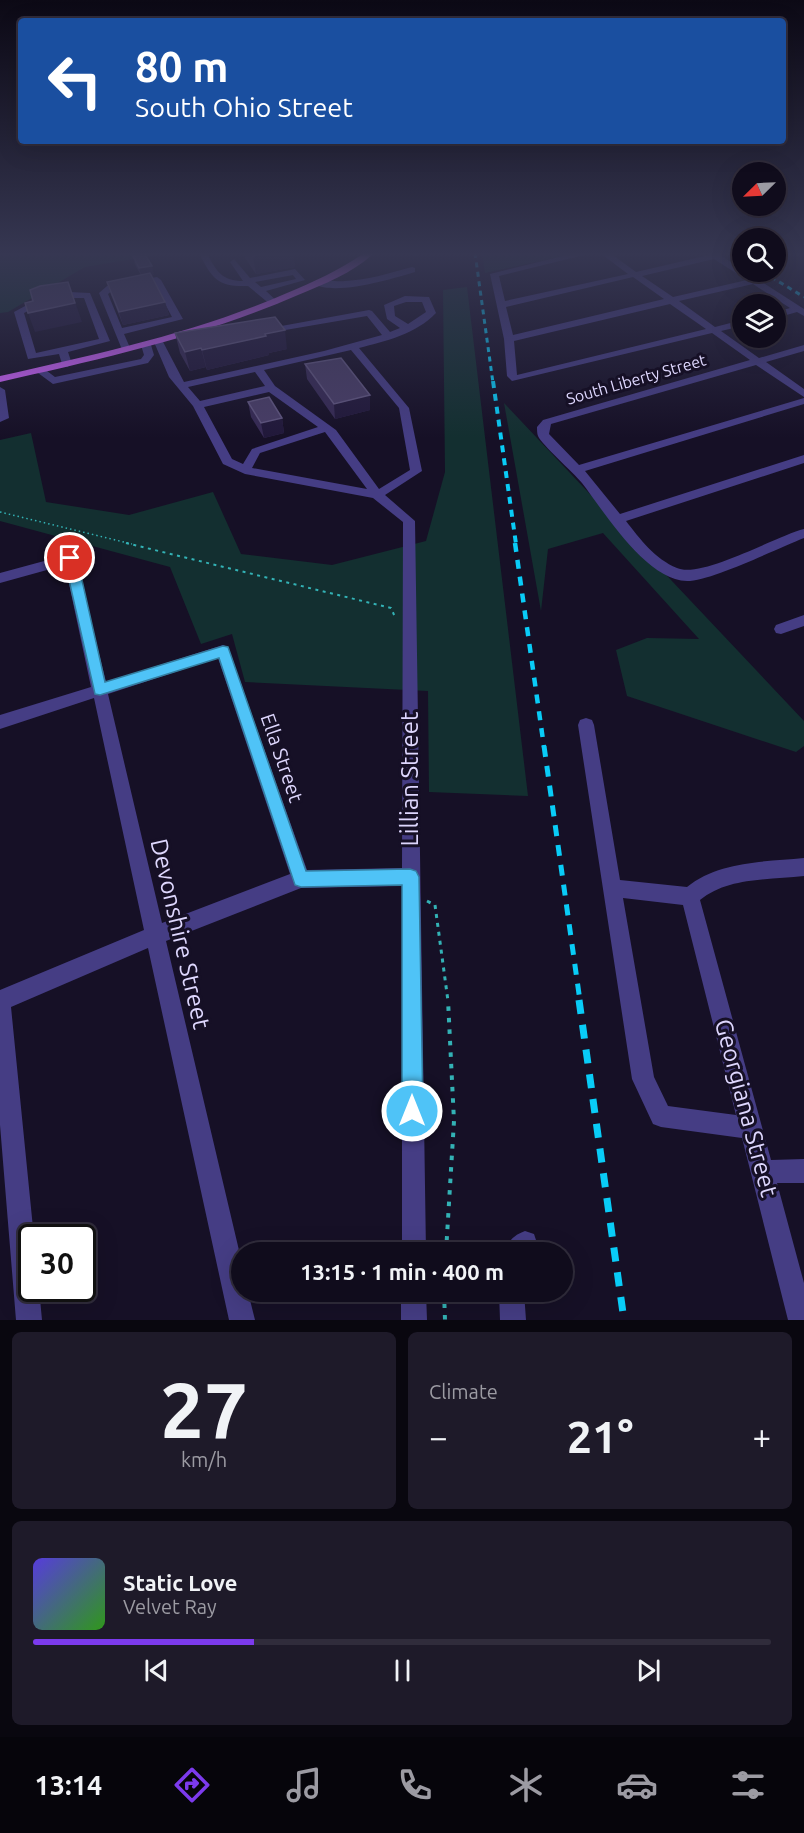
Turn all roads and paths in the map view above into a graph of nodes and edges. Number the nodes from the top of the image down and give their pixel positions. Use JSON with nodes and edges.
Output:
{"nodes":[{"id":1,"x":20,"y":315,"type":"edge"},
{"id":2,"x":95,"y":315,"type":"edge"},
{"id":3,"x":112,"y":315,"type":"edge"},
{"id":4,"x":176,"y":315,"type":"edge"},
{"id":5,"x":248,"y":315,"type":"edge"},
{"id":6,"x":360,"y":315,"type":"edge"},
{"id":7,"x":370,"y":315,"type":"edge"},
{"id":8,"x":503,"y":315,"type":"edge"},
{"id":9,"x":613,"y":315,"type":"edge"},
{"id":10,"x":690,"y":315,"type":"edge"},
{"id":11,"x":732,"y":325,"type":"edge"},
{"id":12,"x":407,"y":328,"type":"dead end"},
{"id":13,"x":712,"y":330,"type":"junction"},
{"id":14,"x":119,"y":332,"type":"junction"},
{"id":15,"x":249,"y":335,"type":"edge"},
{"id":16,"x":389,"y":337,"type":"junction"},
{"id":17,"x":509,"y":339,"type":"junction"},
{"id":18,"x":159,"y":342,"type":"junction"},
{"id":19,"x":146,"y":345,"type":"junction"},
{"id":20,"x":352,"y":346,"type":"junction"},
{"id":21,"x":804,"y":348,"type":"edge"},
{"id":22,"x":63,"y":350,"type":"junction"},
{"id":23,"x":126,"y":350,"type":"junction"},
{"id":24,"x":757,"y":361,"type":"junction"},
{"id":25,"x":68,"y":364,"type":"junction"},
{"id":26,"x":258,"y":368,"type":"junction"},
{"id":27,"x":39,"y":370,"type":"junction"},
{"id":28,"x":0,"y":379,"type":"edge"},
{"id":29,"x":183,"y":385,"type":"junction"},
{"id":30,"x":271,"y":388,"type":"junction"},
{"id":31,"x":0,"y":390,"type":"edge"},
{"id":32,"x":804,"y":394,"type":"edge"},
{"id":33,"x":804,"y":401,"type":"edge"},
{"id":34,"x":198,"y":405,"type":"junction"},
{"id":35,"x":0,"y":419,"type":"edge"},
{"id":36,"x":327,"y":428,"type":"junction"},
{"id":37,"x":804,"y":459,"type":"edge"},
{"id":38,"x":577,"y":469,"type":"junction"},
{"id":39,"x":245,"y":470,"type":"junction"},
{"id":40,"x":377,"y":495,"type":"junction"},
{"id":41,"x":0,"y":512,"type":"edge"},
{"id":42,"x":619,"y":519,"type":"junction"},
{"id":43,"x":804,"y":533,"type":"edge"},
{"id":44,"x":0,"y":578,"type":"edge"},
{"id":45,"x":804,"y":620,"type":"edge"},
{"id":46,"x":781,"y":629,"type":"dead end"},
{"id":47,"x":409,"y":644,"type":"junction"},
{"id":48,"x":100,"y":690,"type":"junction"},
{"id":49,"x":0,"y":722,"type":"edge"},
{"id":50,"x":586,"y":725,"type":"dead end"},
{"id":51,"x":804,"y":867,"type":"edge"},
{"id":52,"x":410,"y":877,"type":"junction"},
{"id":53,"x":301,"y":879,"type":"junction"},
{"id":54,"x":612,"y":888,"type":"junction"},
{"id":55,"x":690,"y":897,"type":"junction"},
{"id":56,"x":422,"y":898,"type":"dead end"},
{"id":57,"x":154,"y":936,"type":"junction"},
{"id":58,"x":0,"y":1001,"type":"edge"},
{"id":59,"x":750,"y":1128,"type":"junction"},
{"id":60,"x":804,"y":1171,"type":"edge"},
{"id":61,"x":763,"y":1172,"type":"junction"},
{"id":62,"x":414,"y":1242,"type":"edge"},
{"id":63,"x":447,"y":1242,"type":"edge"},
{"id":64,"x":414,"y":1302,"type":"edge"},
{"id":65,"x":444,"y":1302,"type":"edge"},
{"id":66,"x":512,"y":1302,"type":"edge"},
{"id":67,"x":29,"y":1320,"type":"edge"},
{"id":68,"x":242,"y":1320,"type":"edge"},
{"id":69,"x":414,"y":1320,"type":"edge"},
{"id":70,"x":445,"y":1320,"type":"edge"},
{"id":71,"x":513,"y":1320,"type":"edge"},
{"id":72,"x":801,"y":1320,"type":"edge"}],
"edges":[{"from":1,"to":22,"type":"street"},
{"from":2,"to":22,"type":"street"},
{"from":3,"to":14,"type":"street"},
{"from":4,"to":14,"type":"street"},
{"from":5,"to":18,"type":"main road"},
{"from":6,"to":15,"type":"street"},
{"from":7,"to":16,"type":"street"},
{"from":8,"to":17,"type":"street"},
{"from":9,"to":17,"type":"street"},
{"from":10,"to":13,"type":"street"},
{"from":11,"to":13,"type":"street"},
{"from":12,"to":16,"type":"street"},
{"from":13,"to":17,"type":"street"},
{"from":13,"to":24,"type":"street"},
{"from":14,"to":23,"type":"street"},
{"from":16,"to":20,"type":"street"},
{"from":18,"to":19,"type":"main road"},
{"from":18,"to":29,"type":"street"},
{"from":19,"to":23,"type":"main road"},
{"from":19,"to":27,"type":"street"},
{"from":20,"to":26,"type":"street"},
{"from":20,"to":40,"type":"street"},
{"from":21,"to":24,"type":"street","name":"South Liberty Street"},
{"from":22,"to":25,"type":"street"},
{"from":23,"to":25,"type":"main road"},
{"from":24,"to":32,"type":"street"},
{"from":24,"to":38,"type":"street","name":"South Liberty Street"},
{"from":25,"to":27,"type":"main road"},
{"from":26,"to":29,"type":"street"},
{"from":26,"to":30,"type":"street"},
{"from":27,"to":28,"type":"main road"},
{"from":29,"to":34,"type":"street"},
{"from":30,"to":34,"type":"street"},
{"from":30,"to":36,"type":"street"},
{"from":31,"to":35,"type":"street"},
{"from":33,"to":38,"type":"street"},
{"from":34,"to":39,"type":"street"},
{"from":36,"to":39,"type":"street"},
{"from":36,"to":40,"type":"street"},
{"from":37,"to":42,"type":"street"},
{"from":38,"to":42,"type":"street"},
{"from":39,"to":40,"type":"street"},
{"from":40,"to":47,"type":"street","name":"Lillian Street"},
{"from":41,"to":47,"type":"path"},
{"from":42,"to":43,"type":"street"},
{"from":44,"to":48,"type":"street","name":"Devonshire Street"},
{"from":45,"to":46,"type":"street"},
{"from":47,"to":52,"type":"street","name":"Lillian Street"},
{"from":48,"to":49,"type":"street"},
{"from":48,"to":53,"type":"street","name":"Ella Street"},
{"from":48,"to":57,"type":"street","name":"Devonshire Street"},
{"from":50,"to":54,"type":"street"},
{"from":51,"to":55,"type":"street"},
{"from":52,"to":53,"type":"street"},
{"from":52,"to":62,"type":"street","name":"Lillian Street"},
{"from":53,"to":57,"type":"street"},
{"from":54,"to":55,"type":"street"},
{"from":54,"to":59,"type":"street"},
{"from":55,"to":59,"type":"street","name":"Georgiana Street"},
{"from":56,"to":63,"type":"path"},
{"from":57,"to":58,"type":"street"},
{"from":57,"to":68,"type":"street","name":"Devonshire Street"},
{"from":58,"to":67,"type":"street"},
{"from":59,"to":61,"type":"street","name":"Georgiana Street"},
{"from":60,"to":61,"type":"street"},
{"from":61,"to":72,"type":"street","name":"Georgiana Street"},
{"from":64,"to":69,"type":"street"},
{"from":65,"to":70,"type":"path"},
{"from":66,"to":71,"type":"street"}]}
